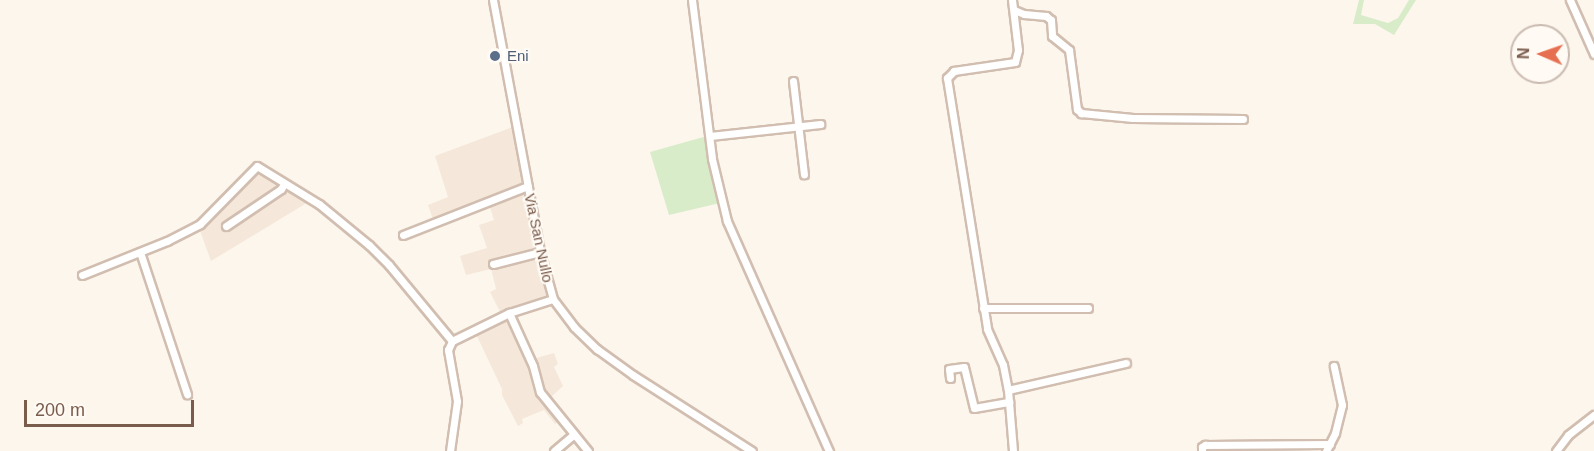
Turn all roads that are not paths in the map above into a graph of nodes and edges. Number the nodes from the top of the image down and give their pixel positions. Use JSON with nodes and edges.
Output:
{"nodes":[{"id":1,"x":493,"y":0,"type":"edge"},
{"id":2,"x":692,"y":0,"type":"edge"},
{"id":3,"x":1012,"y":0,"type":"edge"},
{"id":4,"x":1570,"y":0,"type":"edge"},
{"id":5,"x":1014,"y":10,"type":"junction"},
{"id":6,"x":1594,"y":54,"type":"edge"},
{"id":7,"x":793,"y":81,"type":"dead end"},
{"id":8,"x":1243,"y":119,"type":"dead end"},
{"id":9,"x":819,"y":124,"type":"dead end"},
{"id":10,"x":798,"y":126,"type":"junction"},
{"id":11,"x":710,"y":136,"type":"junction"},
{"id":12,"x":804,"y":174,"type":"dead end"},
{"id":13,"x":284,"y":184,"type":"junction"},
{"id":14,"x":528,"y":186,"type":"junction"},
{"id":15,"x":226,"y":226,"type":"dead end"},
{"id":16,"x":404,"y":235,"type":"dead end"},
{"id":17,"x":140,"y":252,"type":"junction"},
{"id":18,"x":540,"y":252,"type":"junction"},
{"id":19,"x":493,"y":264,"type":"dead end"},
{"id":20,"x":82,"y":275,"type":"dead end"},
{"id":21,"x":554,"y":299,"type":"junction"},
{"id":22,"x":983,"y":308,"type":"junction"},
{"id":23,"x":1088,"y":308,"type":"dead end"},
{"id":24,"x":509,"y":313,"type":"junction"},
{"id":25,"x":452,"y":341,"type":"junction"},
{"id":26,"x":1126,"y":363,"type":"dead end"},
{"id":27,"x":1334,"y":366,"type":"dead end"},
{"id":28,"x":950,"y":378,"type":"dead end"},
{"id":29,"x":1008,"y":390,"type":"junction"},
{"id":30,"x":187,"y":394,"type":"dead end"},
{"id":31,"x":1009,"y":402,"type":"junction"},
{"id":32,"x":1594,"y":415,"type":"edge"},
{"id":33,"x":574,"y":434,"type":"junction"},
{"id":34,"x":1328,"y":448,"type":"edge"},
{"id":35,"x":450,"y":451,"type":"edge"},
{"id":36,"x":554,"y":451,"type":"edge"},
{"id":37,"x":588,"y":451,"type":"edge"},
{"id":38,"x":752,"y":451,"type":"edge"},
{"id":39,"x":830,"y":451,"type":"edge"},
{"id":40,"x":1013,"y":451,"type":"edge"},
{"id":41,"x":1202,"y":451,"type":"edge"},
{"id":42,"x":1556,"y":451,"type":"edge"}],
"edges":[{"from":1,"to":14,"type":"street","name":"Via San Nullo"},
{"from":2,"to":11,"type":"street"},
{"from":3,"to":5,"type":"street"},
{"from":4,"to":6,"type":"street"},
{"from":5,"to":8,"type":"street"},
{"from":5,"to":22,"type":"street"},
{"from":7,"to":10,"type":"street"},
{"from":9,"to":10,"type":"street"},
{"from":10,"to":11,"type":"street"},
{"from":10,"to":12,"type":"street"},
{"from":11,"to":39,"type":"street"},
{"from":13,"to":15,"type":"street"},
{"from":13,"to":17,"type":"street"},
{"from":13,"to":25,"type":"street"},
{"from":14,"to":16,"type":"street"},
{"from":14,"to":18,"type":"street","name":"Via San Nullo"},
{"from":17,"to":20,"type":"street"},
{"from":17,"to":30,"type":"street"},
{"from":18,"to":19,"type":"street"},
{"from":18,"to":21,"type":"street","name":"Via San Nullo"},
{"from":21,"to":24,"type":"street"},
{"from":21,"to":38,"type":"street","name":"Via San Nullo"},
{"from":22,"to":23,"type":"street"},
{"from":22,"to":29,"type":"street"},
{"from":24,"to":25,"type":"street"},
{"from":24,"to":33,"type":"street"},
{"from":25,"to":35,"type":"street"},
{"from":26,"to":29,"type":"street"},
{"from":27,"to":34,"type":"street"},
{"from":28,"to":31,"type":"street"},
{"from":29,"to":31,"type":"street"},
{"from":31,"to":40,"type":"street"},
{"from":32,"to":42,"type":"street"},
{"from":33,"to":36,"type":"street"},
{"from":33,"to":37,"type":"street"},
{"from":34,"to":41,"type":"street"}]}
